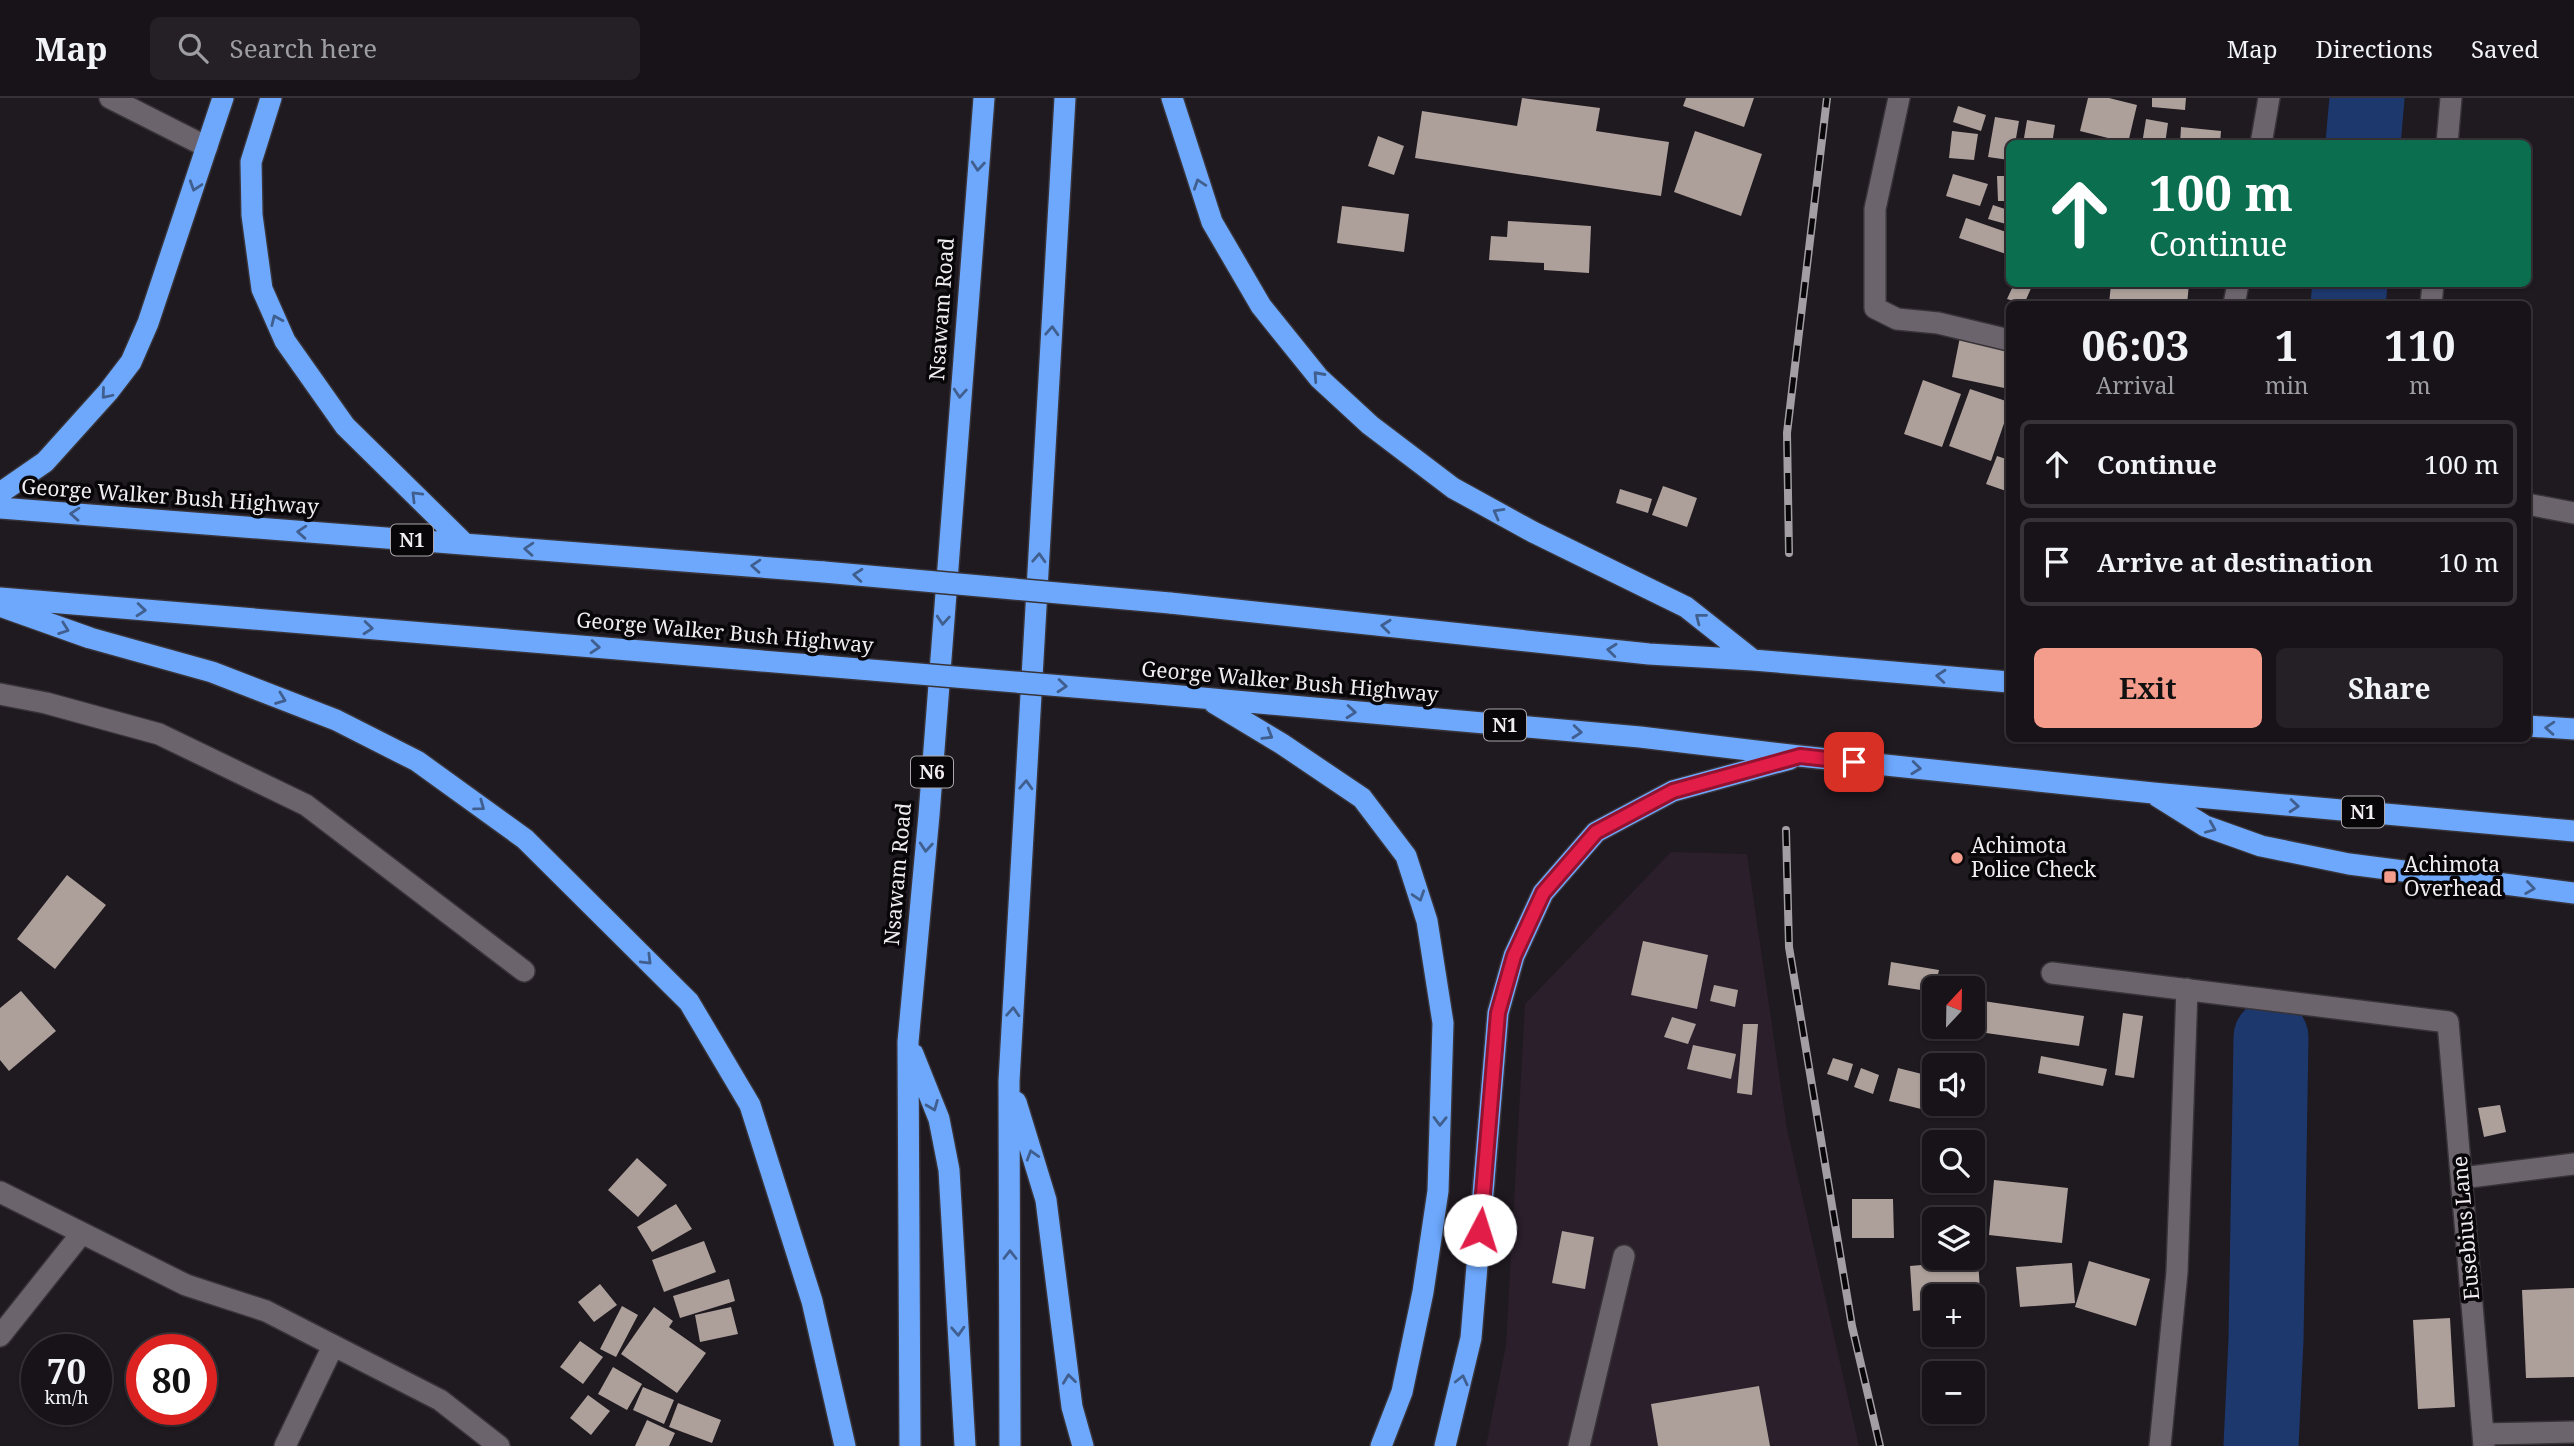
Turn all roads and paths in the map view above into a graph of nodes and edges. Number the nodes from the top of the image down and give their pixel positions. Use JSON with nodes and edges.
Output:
{"nodes":[{"id":1,"x":110,"y":98,"type":"edge"},
{"id":2,"x":223,"y":98,"type":"edge"},
{"id":3,"x":271,"y":98,"type":"edge"},
{"id":4,"x":984,"y":98,"type":"edge"},
{"id":5,"x":1065,"y":98,"type":"edge"},
{"id":6,"x":1172,"y":98,"type":"edge"},
{"id":7,"x":1899,"y":98,"type":"edge"},
{"id":8,"x":2269,"y":98,"type":"edge"},
{"id":9,"x":2451,"y":98,"type":"edge"},
{"id":10,"x":2262,"y":140,"type":"edge"},
{"id":11,"x":2447,"y":140,"type":"edge"},
{"id":12,"x":207,"y":147,"type":"junction"},
{"id":13,"x":2006,"y":339,"type":"edge"},
{"id":14,"x":0,"y":493,"type":"edge"},
{"id":15,"x":2531,"y":505,"type":"edge"},
{"id":16,"x":0,"y":508,"type":"edge"},
{"id":17,"x":2574,"y":513,"type":"edge"},
{"id":18,"x":465,"y":544,"type":"junction"},
{"id":19,"x":0,"y":598,"type":"edge"},
{"id":20,"x":0,"y":606,"type":"edge"},
{"id":21,"x":1753,"y":660,"type":"junction"},
{"id":22,"x":2006,"y":682,"type":"edge"},
{"id":23,"x":0,"y":694,"type":"edge"},
{"id":24,"x":1209,"y":700,"type":"junction"},
{"id":25,"x":2531,"y":726,"type":"edge"},
{"id":26,"x":2574,"y":729,"type":"edge"},
{"id":27,"x":1800,"y":756,"type":"junction"},
{"id":28,"x":2152,"y":793,"type":"junction"},
{"id":29,"x":2574,"y":831,"type":"edge"},
{"id":30,"x":2574,"y":894,"type":"edge"},
{"id":31,"x":524,"y":971,"type":"dead end"},
{"id":32,"x":2052,"y":972,"type":"dead end"},
{"id":33,"x":2186,"y":989,"type":"junction"},
{"id":34,"x":908,"y":1042,"type":"junction"},
{"id":35,"x":1009,"y":1081,"type":"junction"},
{"id":36,"x":2574,"y":1164,"type":"edge"},
{"id":37,"x":2462,"y":1178,"type":"junction"},
{"id":38,"x":0,"y":1192,"type":"edge"},
{"id":39,"x":82,"y":1233,"type":"junction"},
{"id":40,"x":1624,"y":1256,"type":"dead end"},
{"id":41,"x":0,"y":1336,"type":"edge"},
{"id":42,"x":333,"y":1346,"type":"junction"},
{"id":43,"x":2574,"y":1432,"type":"edge"},
{"id":44,"x":2484,"y":1440,"type":"edge"},
{"id":45,"x":285,"y":1446,"type":"edge"},
{"id":46,"x":499,"y":1446,"type":"edge"},
{"id":47,"x":845,"y":1446,"type":"edge"},
{"id":48,"x":910,"y":1446,"type":"edge"},
{"id":49,"x":965,"y":1446,"type":"edge"},
{"id":50,"x":1010,"y":1446,"type":"edge"},
{"id":51,"x":1083,"y":1446,"type":"edge"},
{"id":52,"x":1381,"y":1446,"type":"edge"},
{"id":53,"x":1445,"y":1446,"type":"edge"},
{"id":54,"x":1579,"y":1446,"type":"edge"},
{"id":55,"x":2160,"y":1446,"type":"edge"}],
"edges":[{"from":1,"to":12,"type":"street"},
{"from":2,"to":12,"type":"highway"},
{"from":18,"to":3,"type":"highway","one_way":true},
{"from":4,"to":34,"type":"highway","name":"Nsawam Road","number":"N6","one_way":true},
{"from":35,"to":5,"type":"highway","one_way":true},
{"from":21,"to":6,"type":"highway","one_way":true},
{"from":7,"to":13,"type":"street"},
{"from":8,"to":10,"type":"street"},
{"from":9,"to":11,"type":"street"},
{"from":12,"to":14,"type":"highway","one_way":true},
{"from":15,"to":17,"type":"street"},
{"from":18,"to":16,"type":"highway","name":"George Walker Bush Highway","number":"N1","one_way":true},
{"from":21,"to":18,"type":"highway","name":"George Walker Bush Highway","number":"N1","one_way":true,"bridge":true},
{"from":19,"to":24,"type":"highway","name":"George Walker Bush Highway","number":"N1","one_way":true,"bridge":true},
{"from":20,"to":47,"type":"highway","one_way":true},
{"from":22,"to":21,"type":"highway","name":"George Walker Bush Highway","number":"N1","one_way":true},
{"from":23,"to":31,"type":"street"},
{"from":24,"to":27,"type":"highway","name":"George Walker Bush Highway","number":"N1","one_way":true},
{"from":24,"to":52,"type":"highway","one_way":true},
{"from":26,"to":25,"type":"highway","one_way":true},
{"from":27,"to":28,"type":"highway","name":"George Walker Bush Highway","number":"N1","one_way":true},
{"from":53,"to":27,"type":"highway","one_way":true},
{"from":28,"to":29,"type":"highway","name":"George Walker Bush Highway","number":"N1","one_way":true},
{"from":28,"to":30,"type":"highway","one_way":true},
{"from":32,"to":33,"type":"street"},
{"from":33,"to":37,"type":"street","name":"Eusebius Lane"},
{"from":33,"to":55,"type":"street"},
{"from":34,"to":48,"type":"highway","name":"Nsawam Road","number":"N6"},
{"from":34,"to":49,"type":"highway","one_way":true},
{"from":50,"to":35,"type":"highway","one_way":true},
{"from":51,"to":35,"type":"highway","one_way":true},
{"from":36,"to":37,"type":"street"},
{"from":37,"to":44,"type":"street","name":"Eusebius Lane"},
{"from":38,"to":39,"type":"street"},
{"from":39,"to":41,"type":"street"},
{"from":39,"to":42,"type":"street"},
{"from":40,"to":54,"type":"street"},
{"from":42,"to":45,"type":"street"},
{"from":42,"to":46,"type":"street"},
{"from":43,"to":44,"type":"street","name":"Eusebius Lane"}]}
